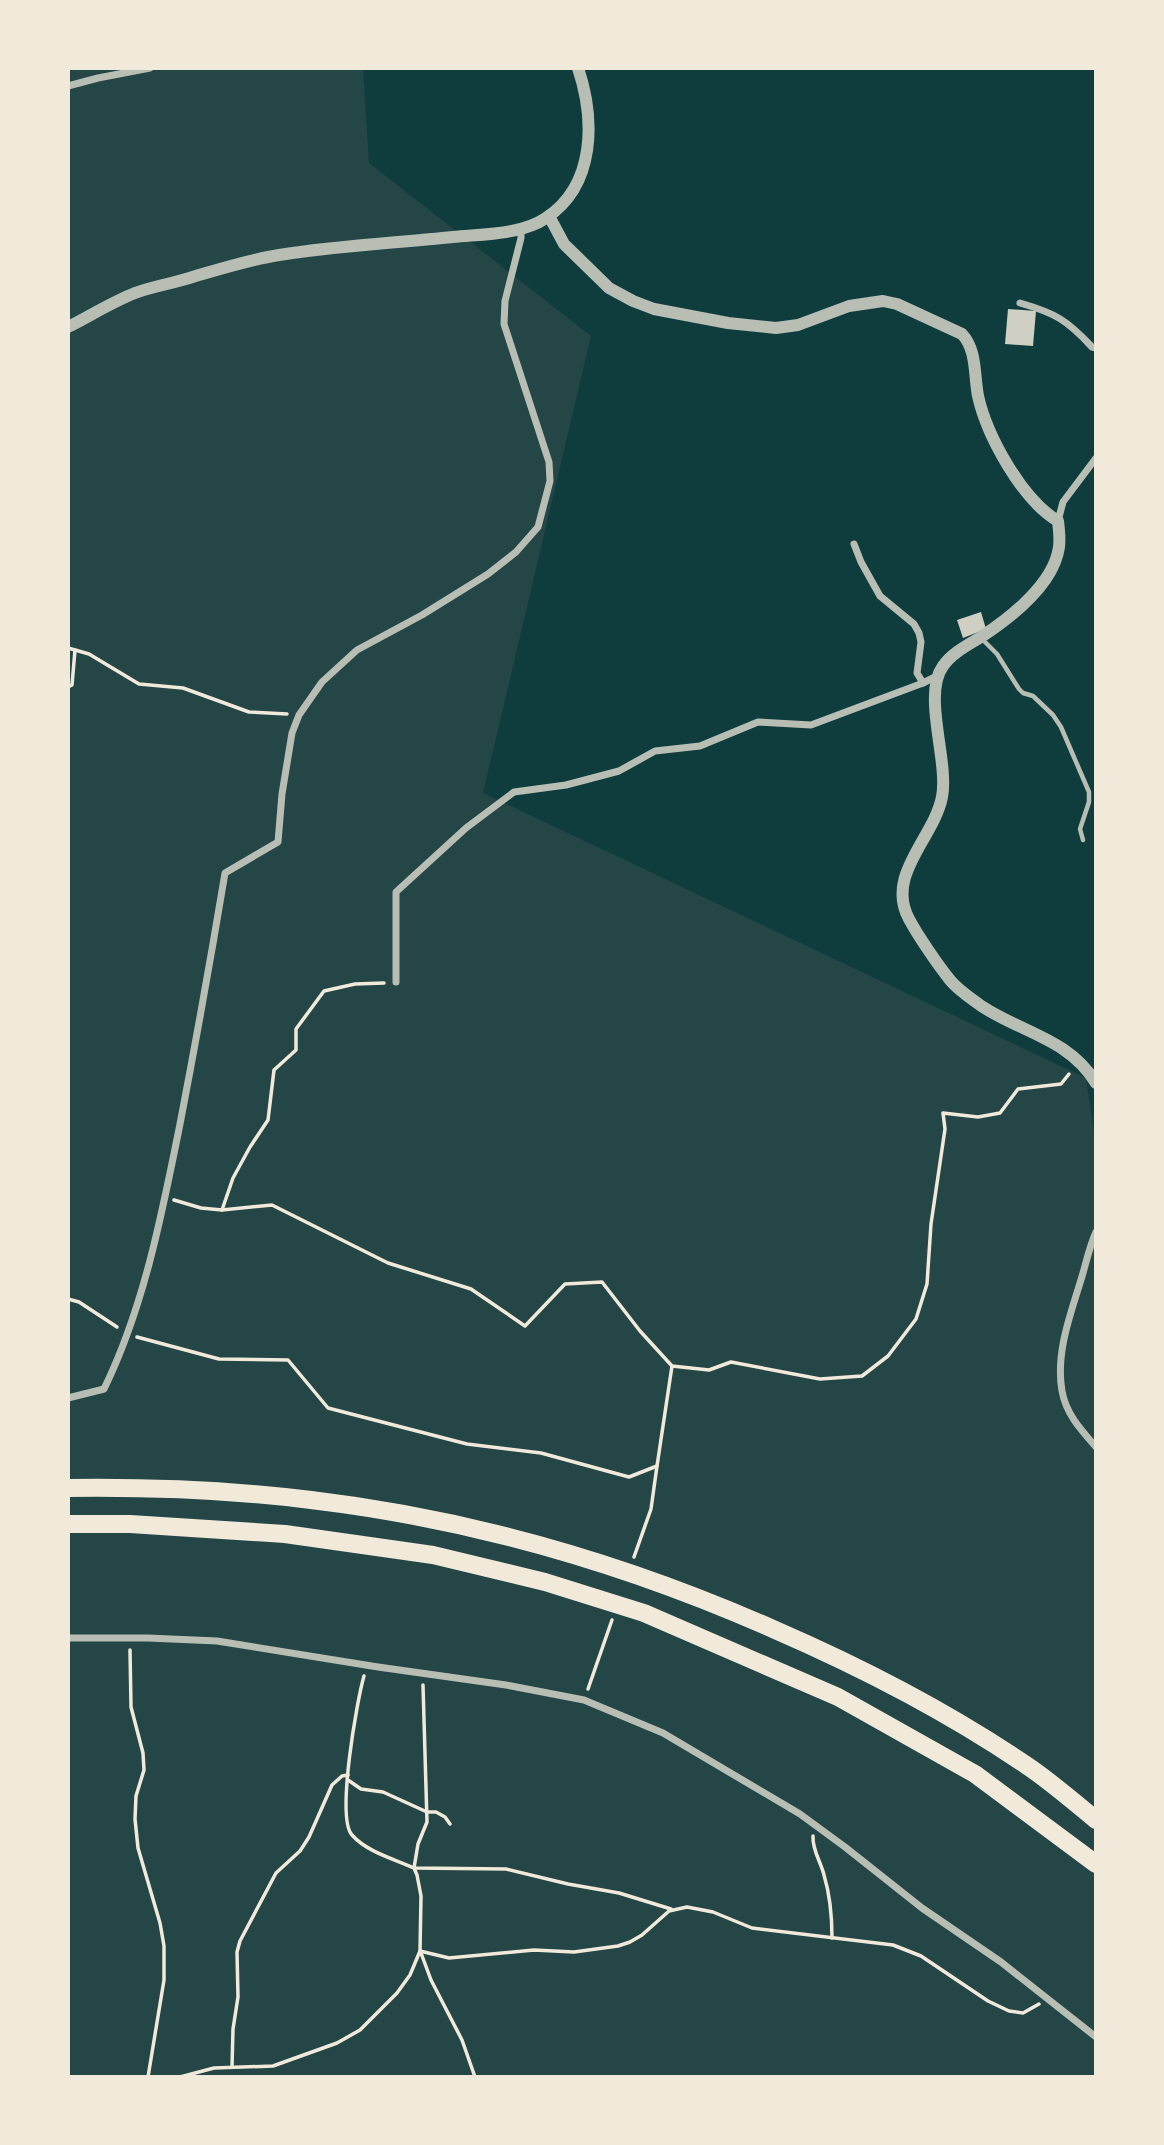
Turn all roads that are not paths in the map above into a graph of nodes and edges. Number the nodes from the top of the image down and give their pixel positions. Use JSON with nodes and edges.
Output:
{"nodes":[{"id":1,"x":150,"y":68,"type":"edge"},
{"id":2,"x":578,"y":68,"type":"edge"},
{"id":3,"x":68,"y":86,"type":"edge"},
{"id":4,"x":549,"y":216,"type":"junction"},
{"id":5,"x":522,"y":228,"type":"junction"},
{"id":6,"x":1020,"y":303,"type":"dead end"},
{"id":7,"x":68,"y":327,"type":"edge"},
{"id":8,"x":1096,"y":348,"type":"edge"},
{"id":9,"x":1096,"y":458,"type":"edge"},
{"id":10,"x":1058,"y":520,"type":"junction"},
{"id":11,"x":854,"y":544,"type":"dead end"},
{"id":12,"x":980,"y":638,"type":"junction"},
{"id":13,"x":939,"y":675,"type":"junction"},
{"id":14,"x":923,"y":683,"type":"junction"},
{"id":15,"x":1083,"y":840,"type":"dead end"},
{"id":16,"x":396,"y":982,"type":"road end"},
{"id":17,"x":1096,"y":1083,"type":"edge"},
{"id":18,"x":1096,"y":1232,"type":"edge"},
{"id":19,"x":68,"y":1398,"type":"edge"},
{"id":20,"x":1096,"y":1447,"type":"edge"},
{"id":21,"x":68,"y":1488,"type":"edge"},
{"id":22,"x":68,"y":1524,"type":"edge"},
{"id":23,"x":68,"y":1638,"type":"edge"},
{"id":24,"x":1096,"y":1820,"type":"edge"},
{"id":25,"x":1096,"y":1864,"type":"edge"},
{"id":26,"x":1096,"y":2037,"type":"edge"}],
"edges":[{"from":1,"to":3,"type":"street"},
{"from":2,"to":4,"type":"street"},
{"from":4,"to":5,"type":"street"},
{"from":4,"to":10,"type":"street"},
{"from":5,"to":7,"type":"street"},
{"from":5,"to":19,"type":"street"},
{"from":6,"to":8,"type":"street"},
{"from":9,"to":10,"type":"street"},
{"from":10,"to":12,"type":"street"},
{"from":11,"to":14,"type":"street"},
{"from":12,"to":13,"type":"street"},
{"from":12,"to":15,"type":"lane"},
{"from":13,"to":14,"type":"street"},
{"from":13,"to":17,"type":"street"},
{"from":14,"to":16,"type":"street"},
{"from":18,"to":20,"type":"street"},
{"from":21,"to":24,"type":"highway"},
{"from":22,"to":25,"type":"highway"},
{"from":23,"to":26,"type":"street"}]}
